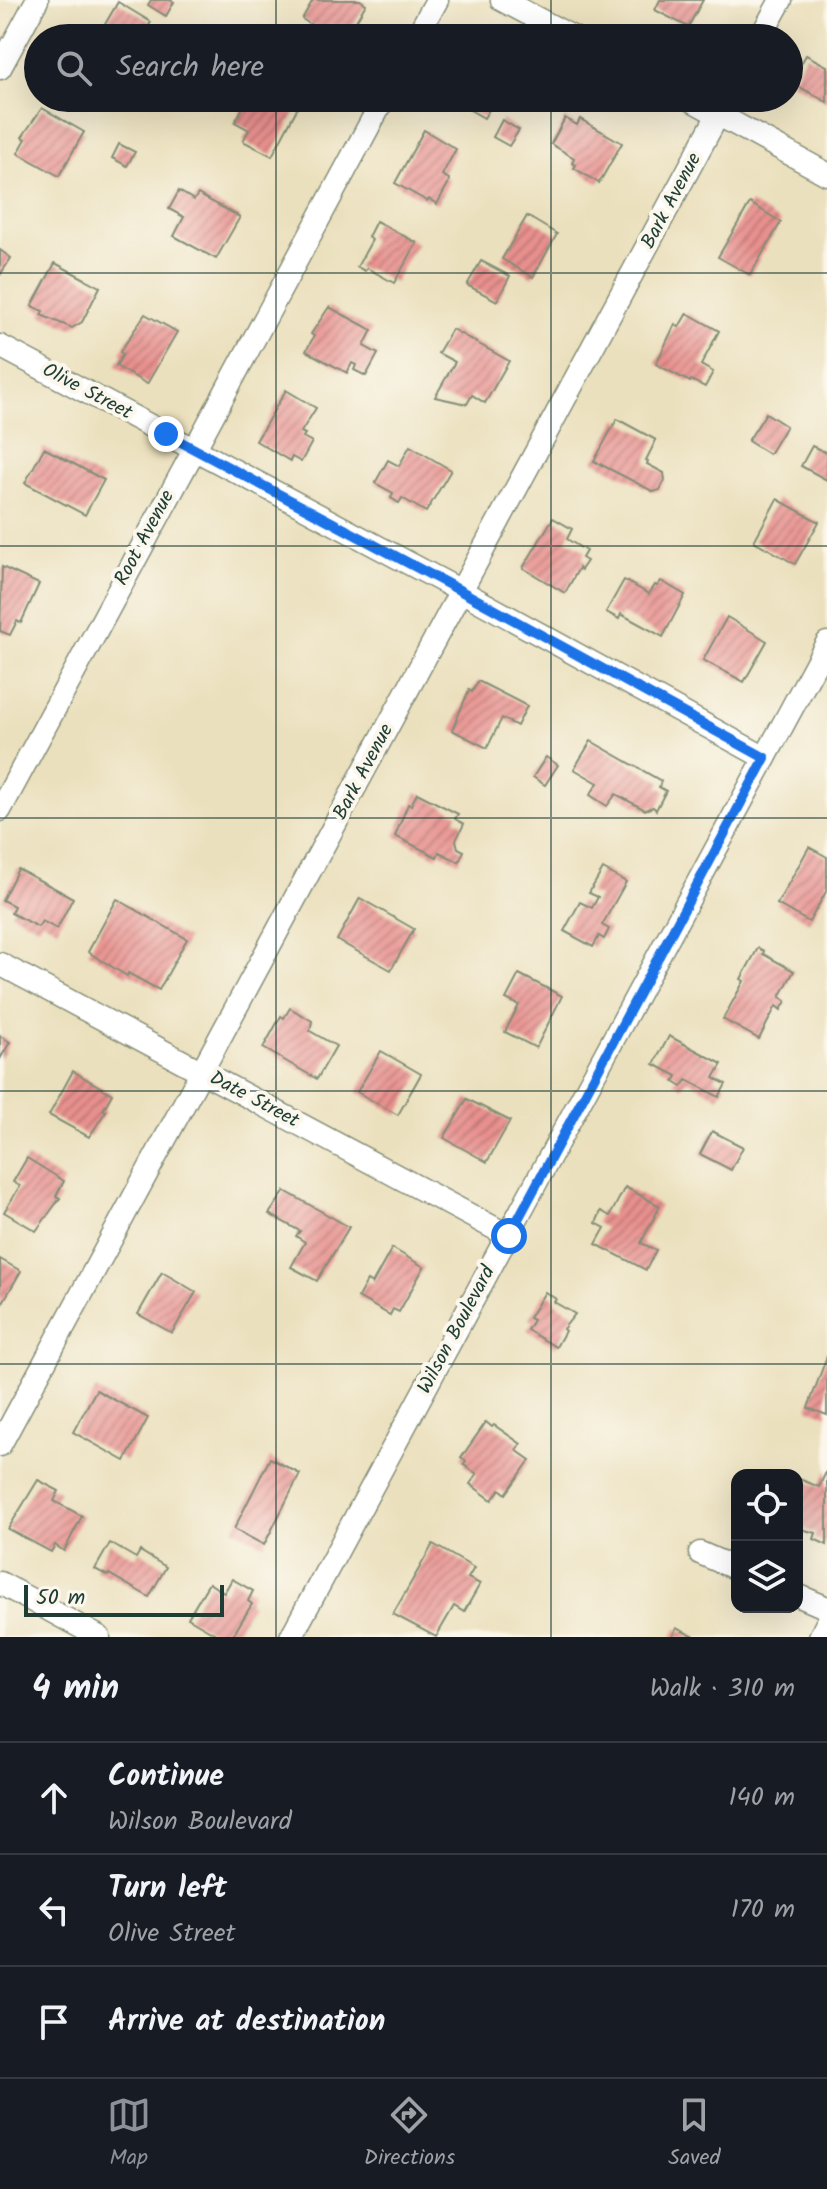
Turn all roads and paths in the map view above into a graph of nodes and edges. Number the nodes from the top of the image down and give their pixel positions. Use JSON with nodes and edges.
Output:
{"nodes":[{"id":1,"x":37,"y":0,"type":"edge"},
{"id":2,"x":437,"y":0,"type":"edge"},
{"id":3,"x":502,"y":0,"type":"edge"},
{"id":4,"x":781,"y":0,"type":"edge"},
{"id":5,"x":424,"y":24,"type":"edge"},
{"id":6,"x":547,"y":24,"type":"edge"},
{"id":7,"x":768,"y":24,"type":"edge"},
{"id":8,"x":0,"y":68,"type":"edge"},
{"id":9,"x":376,"y":112,"type":"edge"},
{"id":10,"x":720,"y":112,"type":"edge"},
{"id":11,"x":732,"y":112,"type":"edge"},
{"id":12,"x":827,"y":174,"type":"edge"},
{"id":13,"x":0,"y":346,"type":"edge"},
{"id":14,"x":193,"y":449,"type":"junction"},
{"id":15,"x":461,"y":591,"type":"junction"},
{"id":16,"x":827,"y":643,"type":"edge"},
{"id":17,"x":765,"y":758,"type":"junction"},
{"id":18,"x":0,"y":810,"type":"edge"},
{"id":19,"x":0,"y":964,"type":"edge"},
{"id":20,"x":201,"y":1072,"type":"junction"},
{"id":21,"x":509,"y":1236,"type":"junction"},
{"id":22,"x":0,"y":1445,"type":"edge"},
{"id":23,"x":700,"y":1553,"type":"dead end"},
{"id":24,"x":731,"y":1566,"type":"edge"},
{"id":25,"x":0,"y":1583,"type":"edge"},
{"id":26,"x":803,"y":1598,"type":"edge"},
{"id":27,"x":827,"y":1608,"type":"edge"},
{"id":28,"x":827,"y":1623,"type":"edge"},
{"id":29,"x":99,"y":1637,"type":"edge"},
{"id":30,"x":291,"y":1637,"type":"edge"},
{"id":31,"x":820,"y":1637,"type":"edge"}],
"edges":[{"from":1,"to":8,"type":"street"},
{"from":2,"to":5,"type":"street"},
{"from":3,"to":6,"type":"street"},
{"from":4,"to":7,"type":"street"},
{"from":9,"to":14,"type":"street","name":"Root Avenue"},
{"from":10,"to":15,"type":"street","name":"Bark Avenue"},
{"from":11,"to":12,"type":"street"},
{"from":13,"to":14,"type":"street","name":"Olive Street"},
{"from":14,"to":15,"type":"street","name":"Olive Street"},
{"from":14,"to":18,"type":"street","name":"Root Avenue"},
{"from":15,"to":17,"type":"street","name":"Olive Street"},
{"from":15,"to":20,"type":"street","name":"Bark Avenue"},
{"from":16,"to":17,"type":"street","name":"Wilson Boulevard"},
{"from":17,"to":21,"type":"street","name":"Wilson Boulevard"},
{"from":19,"to":20,"type":"street","name":"Date Street"},
{"from":20,"to":21,"type":"street","name":"Date Street"},
{"from":20,"to":22,"type":"street","name":"Bark Avenue"},
{"from":21,"to":30,"type":"street","name":"Wilson Boulevard"},
{"from":23,"to":24,"type":"street"},
{"from":25,"to":29,"type":"street"},
{"from":26,"to":27,"type":"street"},
{"from":28,"to":31,"type":"street"}]}
